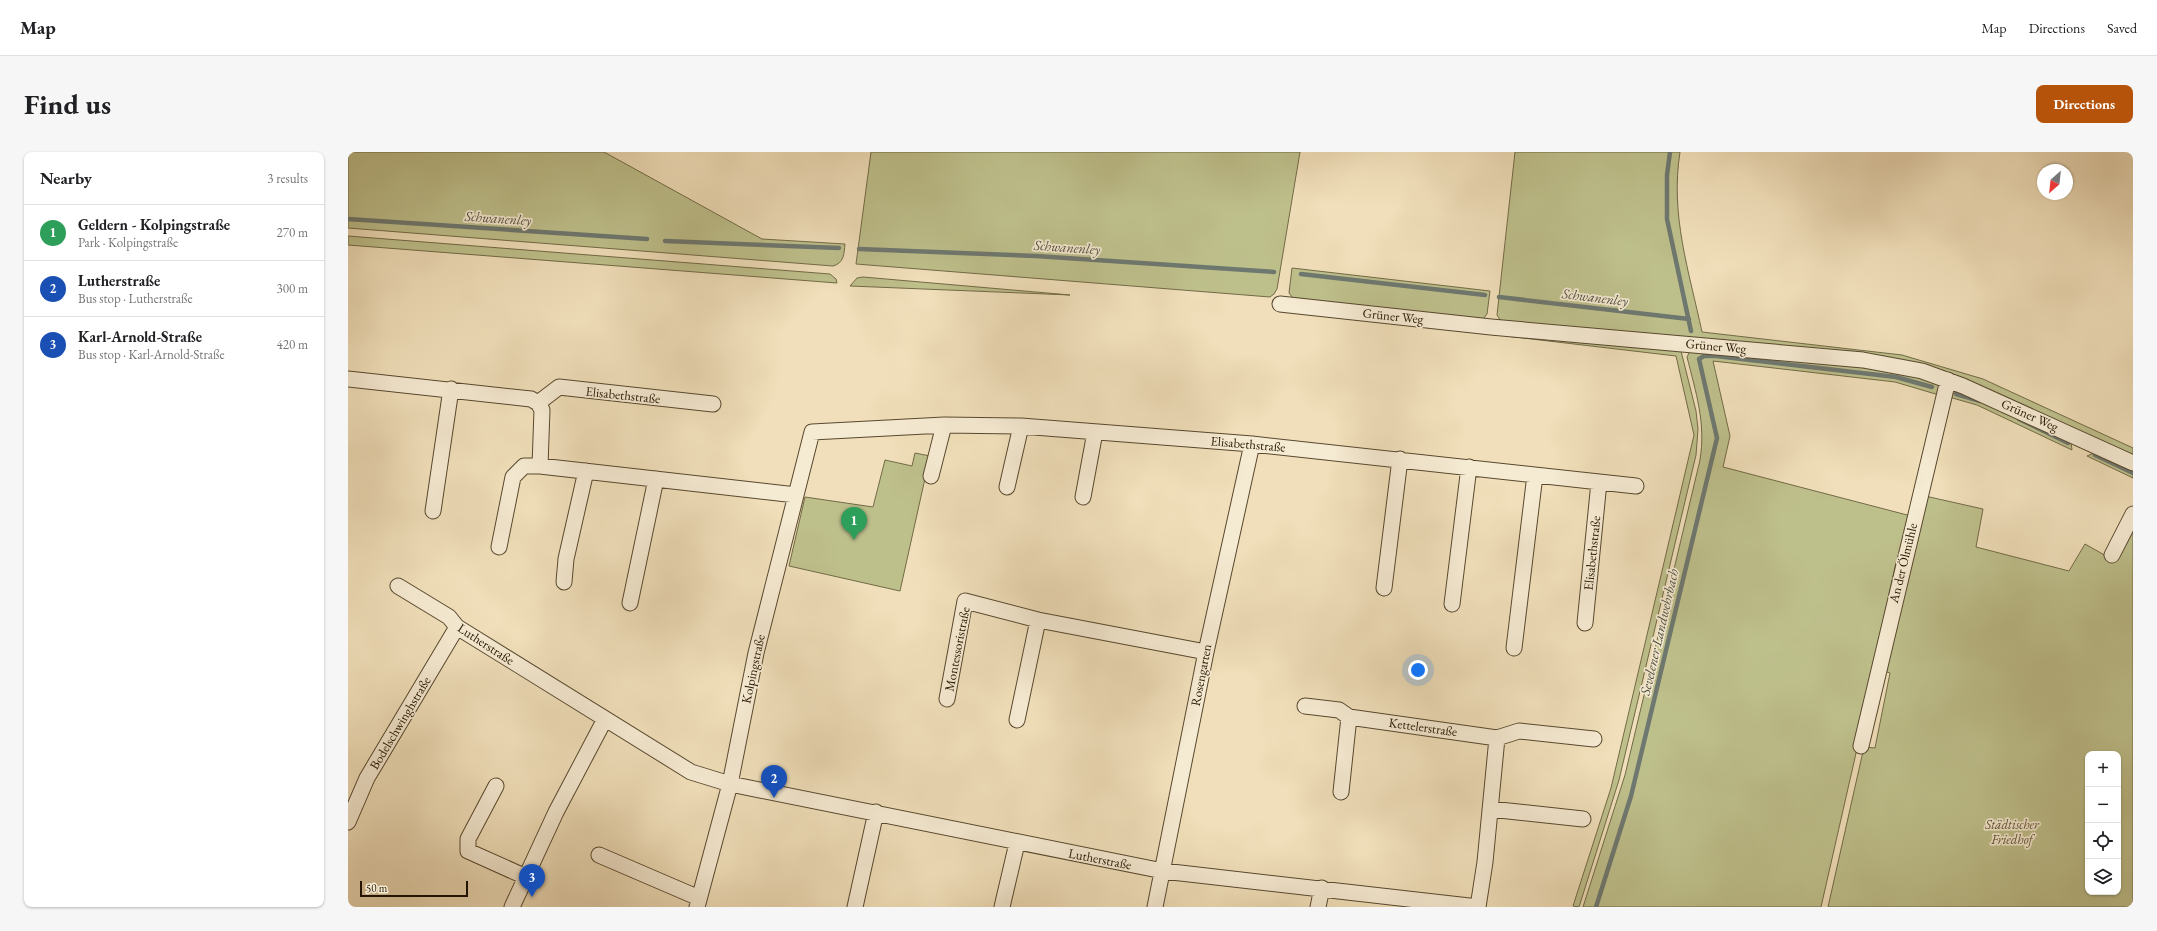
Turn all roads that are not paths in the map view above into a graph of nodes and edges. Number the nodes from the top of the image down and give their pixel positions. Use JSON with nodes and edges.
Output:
{"nodes":[{"id":1,"x":1280,"y":304,"type":"dead end"},
{"id":2,"x":348,"y":379,"type":"edge"},
{"id":3,"x":1948,"y":380,"type":"junction"},
{"id":4,"x":451,"y":389,"type":"junction"},
{"id":5,"x":538,"y":403,"type":"junction"},
{"id":6,"x":713,"y":404,"type":"dead end"},
{"id":7,"x":944,"y":425,"type":"junction"},
{"id":8,"x":1020,"y":426,"type":"junction"},
{"id":9,"x":812,"y":432,"type":"joint"},
{"id":10,"x":1095,"y":432,"type":"junction"},
{"id":11,"x":1252,"y":444,"type":"junction"},
{"id":12,"x":1400,"y":459,"type":"junction"},
{"id":13,"x":2133,"y":464,"type":"edge"},
{"id":14,"x":540,"y":466,"type":"junction"},
{"id":15,"x":1469,"y":467,"type":"junction"},
{"id":16,"x":586,"y":471,"type":"junction"},
{"id":17,"x":1535,"y":475,"type":"junction"},
{"id":18,"x":931,"y":476,"type":"dead end"},
{"id":19,"x":656,"y":479,"type":"junction"},
{"id":20,"x":1599,"y":482,"type":"junction"},
{"id":21,"x":1636,"y":486,"type":"dead end"},
{"id":22,"x":1008,"y":487,"type":"dead end"},
{"id":23,"x":796,"y":495,"type":"junction"},
{"id":24,"x":1083,"y":497,"type":"dead end"},
{"id":25,"x":433,"y":511,"type":"dead end"},
{"id":26,"x":2133,"y":514,"type":"edge"},
{"id":27,"x":499,"y":547,"type":"dead end"},
{"id":28,"x":2112,"y":555,"type":"dead end"},
{"id":29,"x":564,"y":582,"type":"dead end"},
{"id":30,"x":398,"y":586,"type":"dead end"},
{"id":31,"x":1384,"y":588,"type":"dead end"},
{"id":32,"x":630,"y":603,"type":"dead end"},
{"id":33,"x":1452,"y":604,"type":"dead end"},
{"id":34,"x":1038,"y":620,"type":"junction"},
{"id":35,"x":1585,"y":623,"type":"dead end"},
{"id":36,"x":457,"y":627,"type":"junction"},
{"id":37,"x":1514,"y":648,"type":"dead end"},
{"id":38,"x":1206,"y":652,"type":"junction"},
{"id":39,"x":947,"y":699,"type":"dead end"},
{"id":40,"x":1305,"y":706,"type":"dead end"},
{"id":41,"x":1348,"y":717,"type":"junction"},
{"id":42,"x":605,"y":719,"type":"junction"},
{"id":43,"x":1017,"y":720,"type":"dead end"},
{"id":44,"x":1496,"y":738,"type":"junction"},
{"id":45,"x":1594,"y":739,"type":"dead end"},
{"id":46,"x":1860,"y":746,"type":"dead end"},
{"id":47,"x":730,"y":784,"type":"junction"},
{"id":48,"x":496,"y":786,"type":"dead end"},
{"id":49,"x":1341,"y":792,"type":"dead end"},
{"id":50,"x":1490,"y":809,"type":"junction"},
{"id":51,"x":876,"y":812,"type":"junction"},
{"id":52,"x":1584,"y":819,"type":"dead end"},
{"id":53,"x":348,"y":822,"type":"edge"},
{"id":54,"x":1017,"y":843,"type":"junction"},
{"id":55,"x":599,"y":855,"type":"dead end"},
{"id":56,"x":1162,"y":871,"type":"junction"},
{"id":57,"x":526,"y":877,"type":"junction"},
{"id":58,"x":1322,"y":888,"type":"junction"},
{"id":59,"x":698,"y":903,"type":"edge"},
{"id":60,"x":512,"y":907,"type":"edge"},
{"id":61,"x":855,"y":907,"type":"edge"},
{"id":62,"x":1002,"y":907,"type":"edge"},
{"id":63,"x":1155,"y":907,"type":"edge"},
{"id":64,"x":1318,"y":907,"type":"edge"},
{"id":65,"x":1478,"y":907,"type":"edge"}],
"edges":[{"from":1,"to":3,"type":"street","name":"Grüner Weg"},
{"from":2,"to":4,"type":"street"},
{"from":3,"to":13,"type":"street","name":"Grüner Weg"},
{"from":3,"to":46,"type":"street","name":"An der Ölmühle"},
{"from":4,"to":5,"type":"street"},
{"from":4,"to":25,"type":"street"},
{"from":5,"to":6,"type":"street","name":"Elisabethstraße"},
{"from":5,"to":14,"type":"street"},
{"from":7,"to":8,"type":"street","name":"Elisabethstraße"},
{"from":7,"to":9,"type":"street","name":"Elisabethstraße"},
{"from":7,"to":18,"type":"street"},
{"from":8,"to":10,"type":"street","name":"Elisabethstraße"},
{"from":8,"to":22,"type":"street"},
{"from":9,"to":23,"type":"street","name":"Kolpingstraße"},
{"from":10,"to":11,"type":"street","name":"Elisabethstraße"},
{"from":10,"to":24,"type":"street"},
{"from":11,"to":12,"type":"street","name":"Elisabethstraße"},
{"from":11,"to":38,"type":"street","name":"Rosengarten"},
{"from":12,"to":15,"type":"street","name":"Elisabethstraße"},
{"from":12,"to":31,"type":"street"},
{"from":14,"to":16,"type":"street"},
{"from":14,"to":27,"type":"street"},
{"from":15,"to":17,"type":"street","name":"Elisabethstraße"},
{"from":15,"to":33,"type":"street"},
{"from":16,"to":19,"type":"street"},
{"from":16,"to":29,"type":"street"},
{"from":17,"to":20,"type":"street","name":"Elisabethstraße"},
{"from":17,"to":37,"type":"street"},
{"from":19,"to":23,"type":"street"},
{"from":19,"to":32,"type":"street"},
{"from":20,"to":21,"type":"street","name":"Elisabethstraße"},
{"from":20,"to":35,"type":"street","name":"Elisabethstraße"},
{"from":23,"to":47,"type":"street","name":"Kolpingstraße"},
{"from":26,"to":28,"type":"street"},
{"from":30,"to":36,"type":"street","name":"Lutherstraße"},
{"from":34,"to":38,"type":"street","name":"Montessoristraße"},
{"from":34,"to":39,"type":"street","name":"Montessoristraße"},
{"from":34,"to":43,"type":"street"},
{"from":36,"to":42,"type":"street","name":"Lutherstraße"},
{"from":36,"to":53,"type":"street","name":"Bodelschwinghstraße"},
{"from":38,"to":56,"type":"street","name":"Rosengarten"},
{"from":40,"to":41,"type":"street","name":"Kettelerstraße"},
{"from":41,"to":44,"type":"street","name":"Kettelerstraße"},
{"from":41,"to":49,"type":"street"},
{"from":42,"to":47,"type":"street","name":"Lutherstraße"},
{"from":42,"to":57,"type":"street"},
{"from":44,"to":45,"type":"street","name":"Kettelerstraße"},
{"from":44,"to":50,"type":"street"},
{"from":47,"to":51,"type":"street","name":"Lutherstraße"},
{"from":47,"to":59,"type":"street","name":"Kolpingstraße"},
{"from":48,"to":57,"type":"street"},
{"from":50,"to":52,"type":"street"},
{"from":50,"to":65,"type":"street"},
{"from":51,"to":54,"type":"street","name":"Lutherstraße"},
{"from":51,"to":61,"type":"street"},
{"from":54,"to":56,"type":"street","name":"Lutherstraße"},
{"from":54,"to":62,"type":"street"},
{"from":55,"to":59,"type":"street"},
{"from":56,"to":58,"type":"street","name":"Lutherstraße"},
{"from":56,"to":63,"type":"street","name":"Rosengarten"},
{"from":57,"to":60,"type":"street"},
{"from":58,"to":64,"type":"street"},
{"from":58,"to":65,"type":"street","name":"Lutherstraße"}]}
